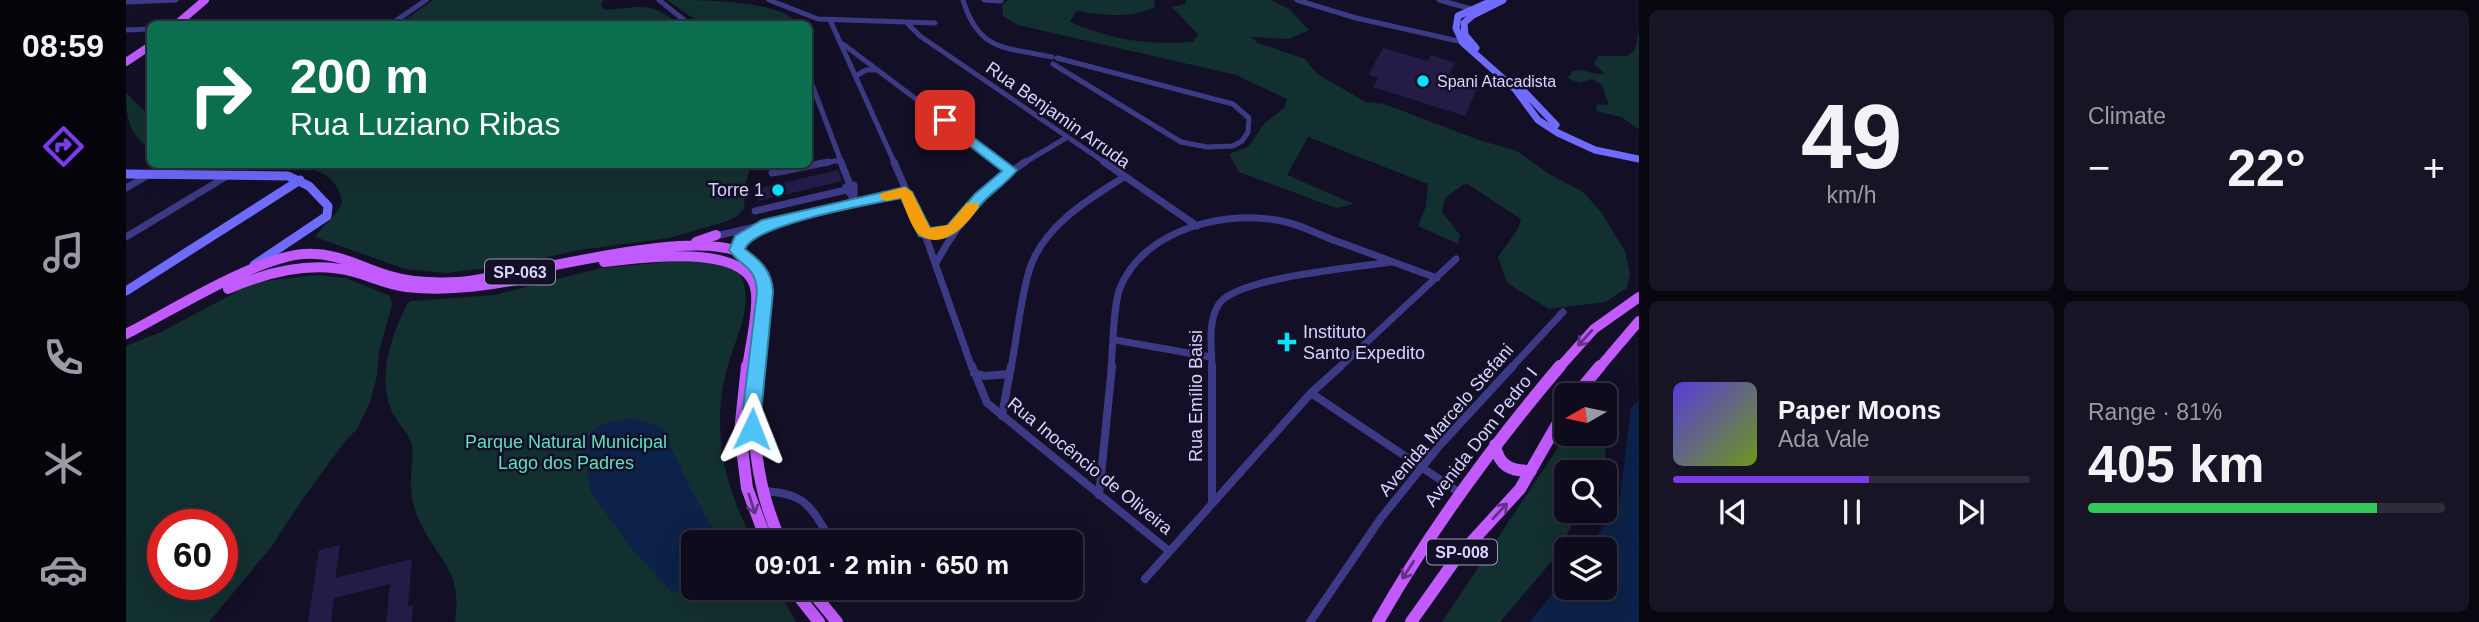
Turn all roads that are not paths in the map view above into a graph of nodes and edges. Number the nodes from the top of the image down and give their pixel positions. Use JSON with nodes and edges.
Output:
{"nodes":[{"id":1,"x":176,"y":0,"type":"edge"},
{"id":2,"x":205,"y":0,"type":"edge"},
{"id":3,"x":426,"y":0,"type":"edge"},
{"id":4,"x":659,"y":0,"type":"edge"},
{"id":5,"x":769,"y":0,"type":"edge"},
{"id":6,"x":962,"y":0,"type":"edge"},
{"id":7,"x":984,"y":0,"type":"edge"},
{"id":8,"x":1297,"y":0,"type":"edge"},
{"id":9,"x":1439,"y":0,"type":"edge"},
{"id":10,"x":1494,"y":0,"type":"edge"},
{"id":11,"x":1503,"y":0,"type":"edge"},
{"id":12,"x":1001,"y":1,"type":"edge"},
{"id":13,"x":126,"y":2,"type":"edge"},
{"id":14,"x":1472,"y":11,"type":"junction"},
{"id":15,"x":830,"y":20,"type":"junction"},
{"id":16,"x":180,"y":21,"type":"edge"},
{"id":17,"x":395,"y":21,"type":"edge"},
{"id":18,"x":685,"y":21,"type":"edge"},
{"id":19,"x":907,"y":23,"type":"junction"},
{"id":20,"x":935,"y":23,"type":"dead end"},
{"id":21,"x":147,"y":29,"type":"edge"},
{"id":22,"x":126,"y":30,"type":"edge"},
{"id":23,"x":1467,"y":43,"type":"junction"},
{"id":24,"x":843,"y":44,"type":"junction"},
{"id":25,"x":147,"y":48,"type":"edge"},
{"id":26,"x":1054,"y":61,"type":"junction"},
{"id":27,"x":126,"y":62,"type":"edge"},
{"id":28,"x":879,"y":70,"type":"junction"},
{"id":29,"x":856,"y":76,"type":"junction"},
{"id":30,"x":812,"y":83,"type":"edge"},
{"id":31,"x":817,"y":95,"type":"junction"},
{"id":32,"x":812,"y":96,"type":"edge"},
{"id":33,"x":1066,"y":138,"type":"junction"},
{"id":34,"x":1639,"y":152,"type":"edge"},
{"id":35,"x":1639,"y":159,"type":"edge"},
{"id":36,"x":841,"y":160,"type":"junction"},
{"id":37,"x":812,"y":164,"type":"edge"},
{"id":38,"x":160,"y":168,"type":"edge"},
{"id":39,"x":783,"y":168,"type":"edge"},
{"id":40,"x":1010,"y":170,"type":"junction"},
{"id":41,"x":772,"y":173,"type":"dead end"},
{"id":42,"x":126,"y":174,"type":"edge"},
{"id":43,"x":153,"y":175,"type":"junction"},
{"id":44,"x":229,"y":175,"type":"junction"},
{"id":45,"x":1124,"y":177,"type":"junction"},
{"id":46,"x":300,"y":180,"type":"junction"},
{"id":47,"x":848,"y":187,"type":"junction"},
{"id":48,"x":126,"y":188,"type":"edge"},
{"id":49,"x":905,"y":192,"type":"junction"},
{"id":50,"x":855,"y":202,"type":"junction"},
{"id":51,"x":755,"y":211,"type":"dead end"},
{"id":52,"x":767,"y":224,"type":"junction"},
{"id":53,"x":1196,"y":226,"type":"junction"},
{"id":54,"x":953,"y":229,"type":"junction"},
{"id":55,"x":924,"y":232,"type":"junction"},
{"id":56,"x":720,"y":233,"type":"junction"},
{"id":57,"x":126,"y":237,"type":"edge"},
{"id":58,"x":295,"y":239,"type":"junction"},
{"id":59,"x":706,"y":244,"type":"junction"},
{"id":60,"x":739,"y":245,"type":"junction"},
{"id":61,"x":689,"y":246,"type":"junction"},
{"id":62,"x":287,"y":254,"type":"junction"},
{"id":63,"x":708,"y":256,"type":"junction"},
{"id":64,"x":722,"y":259,"type":"junction"},
{"id":65,"x":1456,"y":259,"type":"dead end"},
{"id":66,"x":1391,"y":262,"type":"junction"},
{"id":67,"x":936,"y":263,"type":"junction"},
{"id":68,"x":299,"y":268,"type":"junction"},
{"id":69,"x":282,"y":271,"type":"junction"},
{"id":70,"x":241,"y":275,"type":"junction"},
{"id":71,"x":1437,"y":278,"type":"junction"},
{"id":72,"x":126,"y":291,"type":"edge"},
{"id":73,"x":1639,"y":297,"type":"edge"},
{"id":74,"x":1563,"y":312,"type":"dead end"},
{"id":75,"x":1639,"y":321,"type":"edge"},
{"id":76,"x":126,"y":334,"type":"edge"},
{"id":77,"x":1115,"y":340,"type":"junction"},
{"id":78,"x":126,"y":342,"type":"edge"},
{"id":79,"x":1211,"y":357,"type":"junction"},
{"id":80,"x":974,"y":373,"type":"junction"},
{"id":81,"x":1009,"y":374,"type":"junction"},
{"id":82,"x":1586,"y":383,"type":"edge"},
{"id":83,"x":1311,"y":393,"type":"junction"},
{"id":84,"x":1002,"y":416,"type":"junction"},
{"id":85,"x":1554,"y":430,"type":"edge"},
{"id":86,"x":1495,"y":445,"type":"junction"},
{"id":87,"x":1422,"y":467,"type":"junction"},
{"id":88,"x":1531,"y":471,"type":"junction"},
{"id":89,"x":761,"y":491,"type":"junction"},
{"id":90,"x":1460,"y":494,"type":"junction"},
{"id":91,"x":1100,"y":495,"type":"junction"},
{"id":92,"x":1212,"y":503,"type":"junction"},
{"id":93,"x":763,"y":530,"type":"edge"},
{"id":94,"x":776,"y":530,"type":"edge"},
{"id":95,"x":825,"y":530,"type":"edge"},
{"id":96,"x":1169,"y":551,"type":"junction"},
{"id":97,"x":1145,"y":579,"type":"dead end"},
{"id":98,"x":802,"y":600,"type":"edge"},
{"id":99,"x":819,"y":600,"type":"edge"},
{"id":100,"x":819,"y":622,"type":"edge"},
{"id":101,"x":837,"y":622,"type":"edge"},
{"id":102,"x":1310,"y":622,"type":"edge"},
{"id":103,"x":1378,"y":622,"type":"edge"},
{"id":104,"x":1411,"y":622,"type":"edge"}],
"edges":[{"from":1,"to":13,"type":"street"},
{"from":2,"to":16,"type":"main road"},
{"from":3,"to":17,"type":"street"},
{"from":4,"to":18,"type":"street"},
{"from":5,"to":15,"type":"street"},
{"from":6,"to":26,"type":"street"},
{"from":7,"to":12,"type":"street"},
{"from":8,"to":23,"type":"street"},
{"from":9,"to":14,"type":"street"},
{"from":10,"to":14,"type":"street"},
{"from":11,"to":14,"type":"street"},
{"from":14,"to":23,"type":"street"},
{"from":15,"to":19,"type":"street"},
{"from":15,"to":24,"type":"street","name":"Rua Inocêncio de Oliveira"},
{"from":19,"to":20,"type":"street"},
{"from":19,"to":33,"type":"street","name":"Rua Benjamin Arruda"},
{"from":21,"to":22,"type":"street"},
{"from":23,"to":34,"type":"street"},
{"from":23,"to":35,"type":"street"},
{"from":24,"to":28,"type":"street"},
{"from":24,"to":29,"type":"street","name":"Rua Inocêncio de Oliveira"},
{"from":25,"to":27,"type":"main road"},
{"from":26,"to":26,"type":"street"},
{"from":28,"to":29,"type":"street"},
{"from":28,"to":40,"type":"street"},
{"from":29,"to":49,"type":"street","name":"Rua Inocêncio de Oliveira"},
{"from":30,"to":31,"type":"street"},
{"from":31,"to":32,"type":"street"},
{"from":31,"to":36,"type":"street"},
{"from":33,"to":40,"type":"street"},
{"from":33,"to":45,"type":"street","name":"Rua Benjamin Arruda"},
{"from":36,"to":37,"type":"street"},
{"from":36,"to":47,"type":"street"},
{"from":38,"to":43,"type":"street"},
{"from":39,"to":41,"type":"street"},
{"from":40,"to":54,"type":"street"},
{"from":42,"to":43,"type":"street"},
{"from":43,"to":44,"type":"street"},
{"from":43,"to":48,"type":"street"},
{"from":44,"to":46,"type":"street"},
{"from":44,"to":57,"type":"street"},
{"from":45,"to":53,"type":"street","name":"Rua Benjamin Arruda"},
{"from":45,"to":81,"type":"street"},
{"from":46,"to":58,"type":"street"},
{"from":46,"to":72,"type":"street"},
{"from":47,"to":50,"type":"street"},
{"from":47,"to":51,"type":"street"},
{"from":49,"to":50,"type":"street"},
{"from":49,"to":55,"type":"street","name":"Rua Inocêncio de Oliveira"},
{"from":50,"to":52,"type":"street"},
{"from":52,"to":56,"type":"street"},
{"from":52,"to":60,"type":"street"},
{"from":53,"to":66,"type":"street"},
{"from":53,"to":77,"type":"street"},
{"from":54,"to":55,"type":"street"},
{"from":54,"to":67,"type":"street"},
{"from":55,"to":67,"type":"street","name":"Rua Inocêncio de Oliveira"},
{"from":56,"to":59,"type":"street"},
{"from":56,"to":60,"type":"street"},
{"from":56,"to":61,"type":"main road"},
{"from":58,"to":62,"type":"street"},
{"from":58,"to":70,"type":"street"},
{"from":59,"to":60,"type":"main road","number":"SP-063"},
{"from":59,"to":61,"type":"main road","number":"SP-063"},
{"from":59,"to":63,"type":"main road"},
{"from":60,"to":64,"type":"main road"},
{"from":60,"to":89,"type":"main road"},
{"from":61,"to":62,"type":"main road","number":"SP-063"},
{"from":62,"to":68,"type":"main road"},
{"from":62,"to":69,"type":"main road"},
{"from":62,"to":70,"type":"main road","number":"SP-063"},
{"from":63,"to":64,"type":"main road","number":"SP-063"},
{"from":63,"to":68,"type":"main road","number":"SP-063"},
{"from":64,"to":93,"type":"main road","number":"SP-063","one_way":true},
{"from":65,"to":71,"type":"street"},
{"from":66,"to":71,"type":"street"},
{"from":66,"to":79,"type":"street","name":"Rua Emílio Baisi"},
{"from":67,"to":80,"type":"street","name":"Rua Inocêncio de Oliveira"},
{"from":68,"to":69,"type":"main road","number":"SP-063"},
{"from":69,"to":78,"type":"main road","number":"SP-063"},
{"from":70,"to":76,"type":"main road","number":"SP-063"},
{"from":71,"to":83,"type":"street"},
{"from":73,"to":86,"type":"main road","name":"Avenida Dom Pedro I","number":"SP-008","one_way":true},
{"from":74,"to":87,"type":"street","name":"Avenida Marcelo Stefani"},
{"from":75,"to":82,"type":"main road"},
{"from":77,"to":79,"type":"street"},
{"from":77,"to":91,"type":"street"},
{"from":79,"to":92,"type":"street","name":"Rua Emílio Baisi"},
{"from":80,"to":81,"type":"street"},
{"from":80,"to":84,"type":"street","name":"Rua Inocêncio de Oliveira"},
{"from":81,"to":84,"type":"street"},
{"from":83,"to":87,"type":"street"},
{"from":83,"to":92,"type":"street"},
{"from":84,"to":91,"type":"street","name":"Rua Inocêncio de Oliveira"},
{"from":85,"to":88,"type":"main road","number":"SP-008"},
{"from":86,"to":88,"type":"main road"},
{"from":86,"to":90,"type":"main road","name":"Avenida Dom Pedro I","number":"SP-008"},
{"from":87,"to":90,"type":"street"},
{"from":87,"to":102,"type":"street","name":"Avenida Marcelo Stefani"},
{"from":104,"to":88,"type":"main road","number":"SP-008","one_way":true},
{"from":89,"to":94,"type":"main road"},
{"from":89,"to":95,"type":"street"},
{"from":90,"to":103,"type":"main road","name":"Avenida Dom Pedro I","number":"SP-008","one_way":true},
{"from":91,"to":96,"type":"street","name":"Rua Inocêncio de Oliveira"},
{"from":92,"to":96,"type":"street"},
{"from":96,"to":97,"type":"street"},
{"from":98,"to":100,"type":"main road"},
{"from":99,"to":101,"type":"main road"}]}
